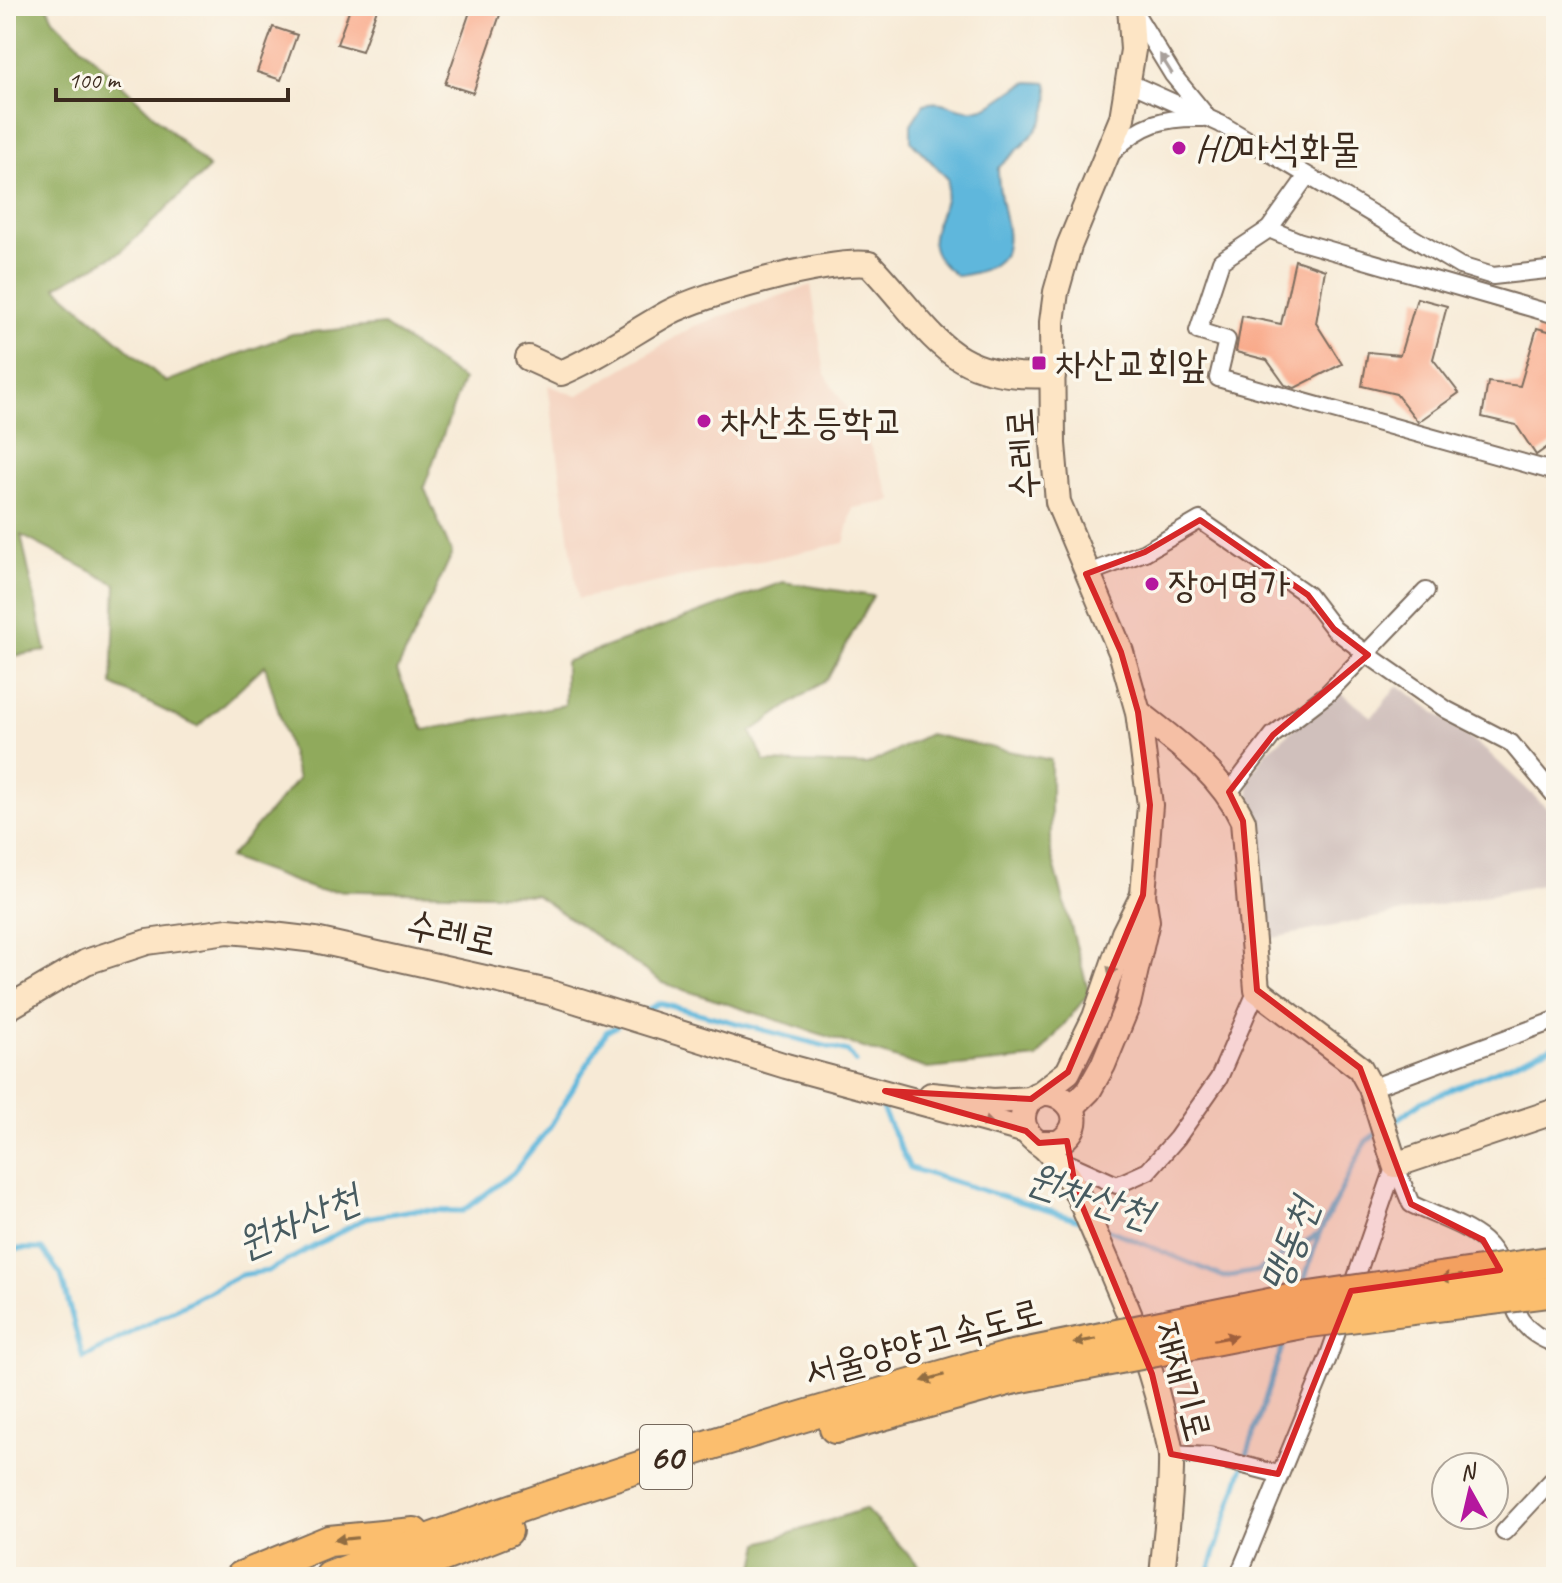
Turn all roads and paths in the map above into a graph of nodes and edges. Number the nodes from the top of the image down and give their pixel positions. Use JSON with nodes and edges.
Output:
{"nodes":[{"id":1,"x":1130,"y":6,"type":"edge"},
{"id":2,"x":1130,"y":83,"type":"junction"},
{"id":3,"x":1209,"y":118,"type":"junction"},
{"id":4,"x":1106,"y":159,"type":"junction"},
{"id":5,"x":1307,"y":176,"type":"junction"},
{"id":6,"x":1269,"y":229,"type":"junction"},
{"id":7,"x":1556,"y":269,"type":"edge"},
{"id":8,"x":1556,"y":315,"type":"edge"},
{"id":9,"x":528,"y":358,"type":"dead end"},
{"id":10,"x":1053,"y":375,"type":"junction"},
{"id":11,"x":1556,"y":472,"type":"edge"},
{"id":12,"x":1086,"y":574,"type":"junction"},
{"id":13,"x":1426,"y":591,"type":"dead end"},
{"id":14,"x":1368,"y":655,"type":"junction"},
{"id":15,"x":1138,"y":712,"type":"junction"},
{"id":16,"x":1228,"y":794,"type":"junction"},
{"id":17,"x":1556,"y":797,"type":"edge"},
{"id":18,"x":1143,"y":895,"type":"junction"},
{"id":19,"x":1257,"y":990,"type":"junction"},
{"id":20,"x":6,"y":1009,"type":"edge"},
{"id":21,"x":1556,"y":1020,"type":"edge"},
{"id":22,"x":1371,"y":1088,"type":"junction"},
{"id":23,"x":885,"y":1091,"type":"junction"},
{"id":24,"x":1034,"y":1098,"type":"junction"},
{"id":25,"x":1556,"y":1111,"type":"edge"},
{"id":26,"x":1071,"y":1119,"type":"junction"},
{"id":27,"x":1033,"y":1137,"type":"junction"},
{"id":28,"x":1070,"y":1164,"type":"junction"},
{"id":29,"x":1395,"y":1165,"type":"junction"},
{"id":30,"x":1076,"y":1191,"type":"junction"},
{"id":31,"x":1556,"y":1261,"type":"edge"},
{"id":32,"x":1556,"y":1291,"type":"edge"},
{"id":33,"x":1556,"y":1344,"type":"edge"},
{"id":34,"x":1009,"y":1368,"type":"junction"},
{"id":35,"x":1171,"y":1454,"type":"junction"},
{"id":36,"x":1278,"y":1474,"type":"junction"},
{"id":37,"x":1556,"y":1476,"type":"edge"},
{"id":38,"x":452,"y":1529,"type":"junction"},
{"id":39,"x":1504,"y":1532,"type":"dead end"},
{"id":40,"x":241,"y":1577,"type":"edge"},
{"id":41,"x":330,"y":1577,"type":"edge"},
{"id":42,"x":390,"y":1577,"type":"edge"},
{"id":43,"x":1162,"y":1577,"type":"edge"},
{"id":44,"x":1238,"y":1577,"type":"edge"}],
"edges":[{"from":1,"to":2,"type":"main road","name":"수레로"},
{"from":3,"to":1,"type":"street","one_way":true},
{"from":2,"to":3,"type":"street"},
{"from":2,"to":4,"type":"main road","name":"수레로"},
{"from":3,"to":4,"type":"street"},
{"from":3,"to":5,"type":"street"},
{"from":4,"to":10,"type":"main road","name":"수레로"},
{"from":5,"to":6,"type":"street"},
{"from":5,"to":7,"type":"street"},
{"from":6,"to":8,"type":"street"},
{"from":6,"to":11,"type":"street"},
{"from":9,"to":10,"type":"main road"},
{"from":10,"to":12,"type":"main road","name":"수레로"},
{"from":12,"to":14,"type":"street"},
{"from":12,"to":15,"type":"main road","name":"수레로"},
{"from":13,"to":14,"type":"street"},
{"from":14,"to":16,"type":"street"},
{"from":14,"to":17,"type":"street"},
{"from":15,"to":16,"type":"main road"},
{"from":15,"to":18,"type":"main road","name":"수레로"},
{"from":16,"to":19,"type":"main road"},
{"from":18,"to":24,"type":"main road","name":"수레로","one_way":true},
{"from":18,"to":26,"type":"main road","name":"수레로"},
{"from":19,"to":22,"type":"main road"},
{"from":19,"to":28,"type":"street"},
{"from":20,"to":23,"type":"main road","name":"수레로"},
{"from":21,"to":22,"type":"street"},
{"from":22,"to":29,"type":"main road"},
{"from":23,"to":24,"type":"main road","name":"수레로"},
{"from":23,"to":27,"type":"main road","name":"수레로","one_way":true},
{"from":24,"to":26,"type":"main road"},
{"from":24,"to":27,"type":"main road"},
{"from":25,"to":29,"type":"main road"},
{"from":26,"to":27,"type":"main road"},
{"from":26,"to":28,"type":"main road"},
{"from":27,"to":30,"type":"main road"},
{"from":28,"to":30,"type":"main road"},
{"from":29,"to":33,"type":"street"},
{"from":29,"to":36,"type":"street"},
{"from":30,"to":35,"type":"main road","name":"재재기로"},
{"from":31,"to":34,"type":"highway","name":"서울양양고속도로","number":"60","one_way":true,"bridge":true},
{"from":34,"to":32,"type":"highway","name":"서울양양고속도로","number":"60","one_way":true,"bridge":true},
{"from":34,"to":38,"type":"highway","name":"서울양양고속도로","number":"60","one_way":true},
{"from":34,"to":42,"type":"highway","name":"서울양양고속도로","number":"60"},
{"from":35,"to":36,"type":"street"},
{"from":35,"to":43,"type":"main road","name":"재재기로"},
{"from":36,"to":44,"type":"street"},
{"from":37,"to":39,"type":"street"},
{"from":38,"to":40,"type":"highway","one_way":true},
{"from":38,"to":41,"type":"highway","name":"서울양양고속도로","number":"60"}]}
